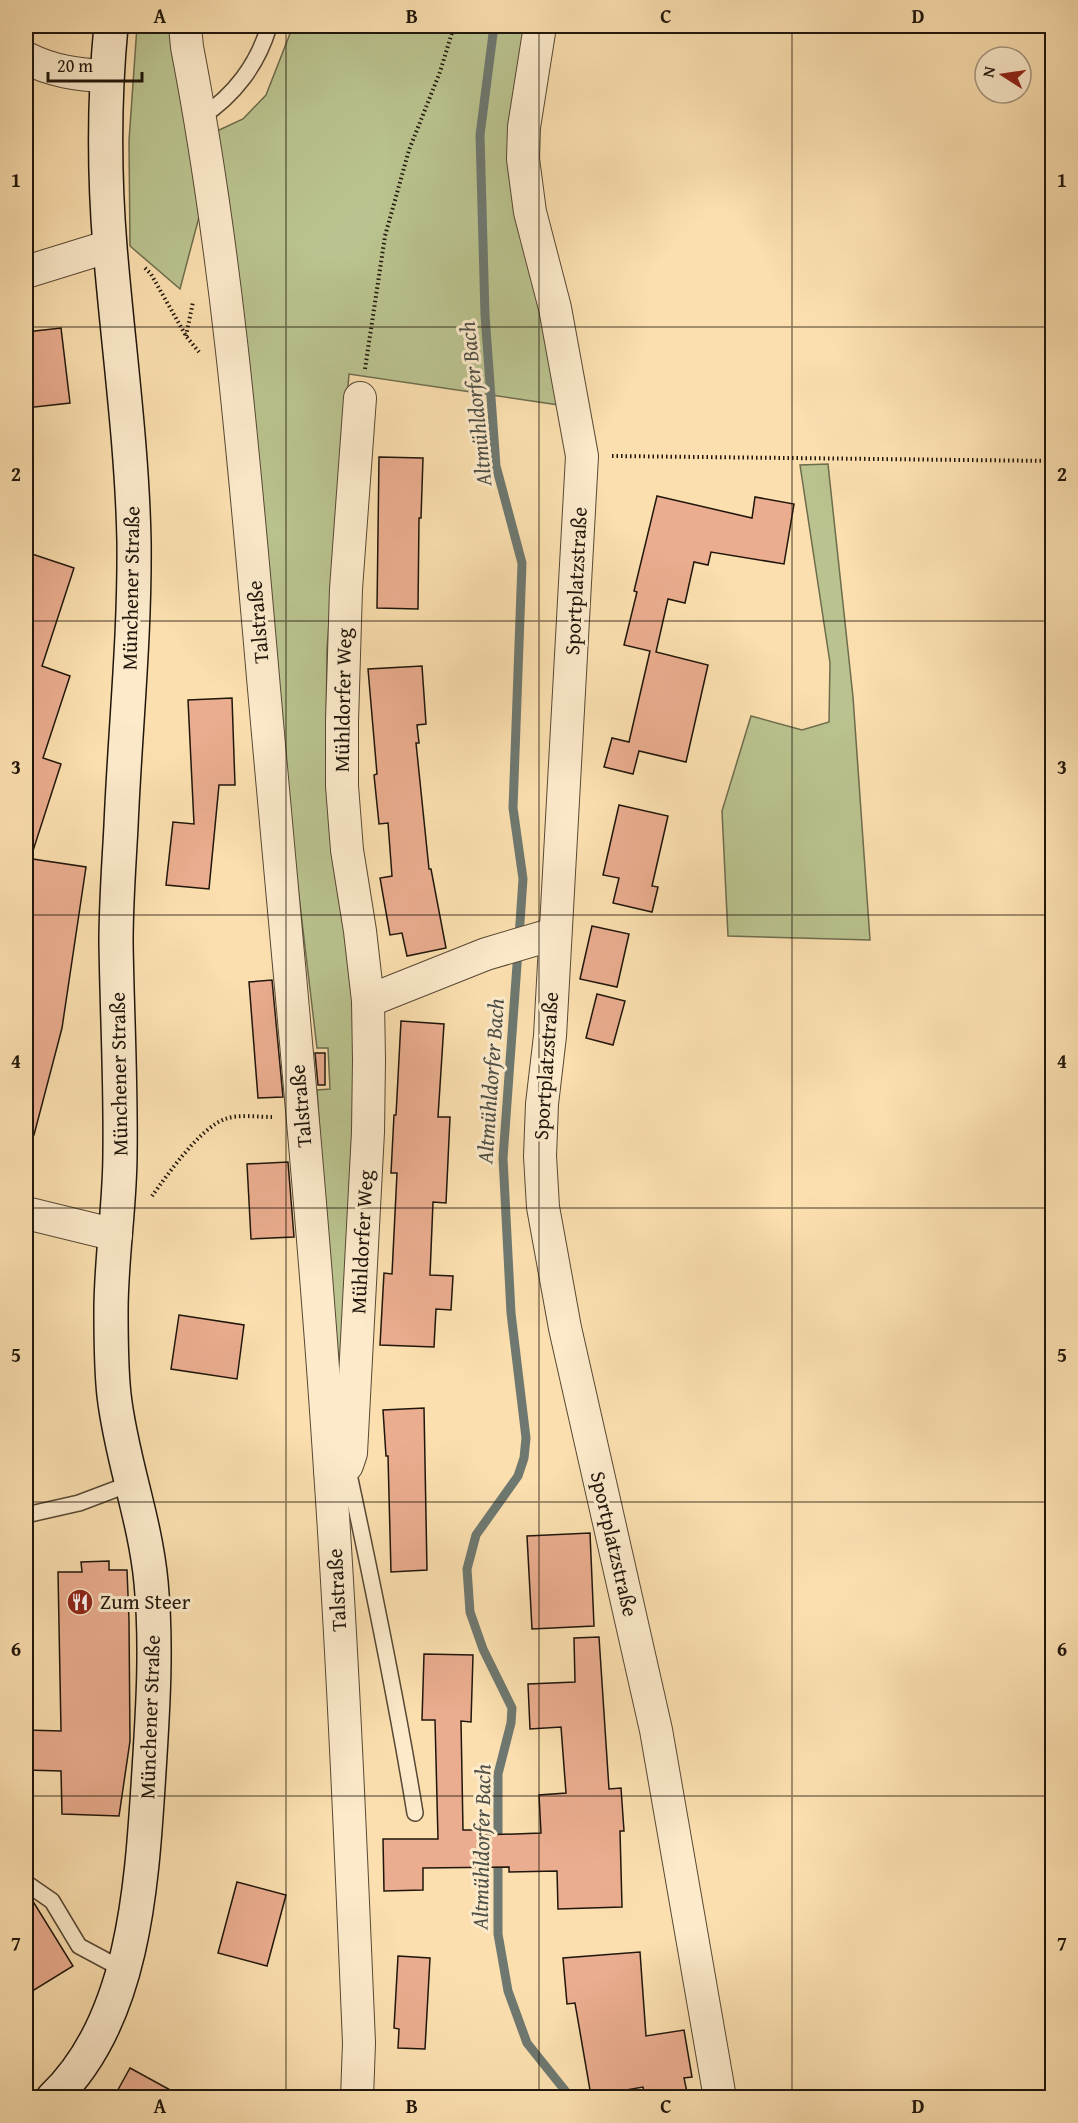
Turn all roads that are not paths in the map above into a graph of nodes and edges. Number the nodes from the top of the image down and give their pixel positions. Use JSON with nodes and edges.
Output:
{"nodes":[{"id":1,"x":111,"y":26,"type":"edge"},
{"id":2,"x":185,"y":26,"type":"edge"},
{"id":3,"x":269,"y":26,"type":"edge"},
{"id":4,"x":540,"y":26,"type":"edge"},
{"id":5,"x":26,"y":58,"type":"edge"},
{"id":6,"x":106,"y":76,"type":"junction"},
{"id":7,"x":201,"y":117,"type":"junction"},
{"id":8,"x":110,"y":246,"type":"junction"},
{"id":9,"x":26,"y":272,"type":"edge"},
{"id":10,"x":360,"y":398,"type":"road end"},
{"id":11,"x":548,"y":936,"type":"junction"},
{"id":12,"x":368,"y":1001,"type":"junction"},
{"id":13,"x":26,"y":1213,"type":"edge"},
{"id":14,"x":116,"y":1234,"type":"junction"},
{"id":15,"x":339,"y":1468,"type":"junction"},
{"id":16,"x":132,"y":1483,"type":"junction"},
{"id":17,"x":26,"y":1515,"type":"edge"},
{"id":18,"x":415,"y":1813,"type":"dead end"},
{"id":19,"x":26,"y":1883,"type":"edge"},
{"id":20,"x":122,"y":1969,"type":"junction"},
{"id":21,"x":53,"y":2097,"type":"edge"},
{"id":22,"x":357,"y":2097,"type":"edge"},
{"id":23,"x":720,"y":2097,"type":"edge"}],
"edges":[{"from":1,"to":6,"type":"street","name":"Münchener Straße"},
{"from":2,"to":7,"type":"street","name":"Talstraße"},
{"from":3,"to":7,"type":"lane"},
{"from":4,"to":11,"type":"street","name":"Sportplatzstraße"},
{"from":5,"to":6,"type":"street"},
{"from":6,"to":8,"type":"street","name":"Münchener Straße"},
{"from":7,"to":15,"type":"street","name":"Talstraße"},
{"from":8,"to":9,"type":"street"},
{"from":8,"to":14,"type":"street","name":"Münchener Straße"},
{"from":10,"to":12,"type":"street","name":"Mühldorfer Weg"},
{"from":11,"to":12,"type":"street"},
{"from":11,"to":23,"type":"street","name":"Sportplatzstraße"},
{"from":12,"to":15,"type":"street","name":"Mühldorfer Weg"},
{"from":13,"to":14,"type":"street"},
{"from":14,"to":16,"type":"street","name":"Münchener Straße"},
{"from":15,"to":18,"type":"lane"},
{"from":15,"to":22,"type":"street","name":"Talstraße"},
{"from":16,"to":17,"type":"lane"},
{"from":16,"to":20,"type":"street","name":"Münchener Straße"},
{"from":19,"to":20,"type":"lane"},
{"from":20,"to":21,"type":"street","name":"Münchener Straße"}]}
